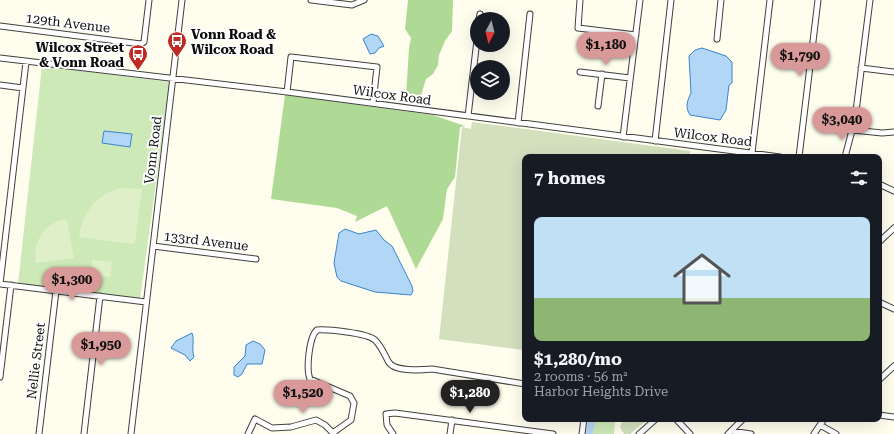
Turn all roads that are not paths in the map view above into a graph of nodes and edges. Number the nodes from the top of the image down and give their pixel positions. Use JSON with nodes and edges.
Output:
{"nodes":[{"id":1,"x":149,"y":0,"type":"edge"},
{"id":2,"x":182,"y":0,"type":"edge"},
{"id":3,"x":311,"y":0,"type":"edge"},
{"id":4,"x":364,"y":0,"type":"edge"},
{"id":5,"x":580,"y":0,"type":"edge"},
{"id":6,"x":640,"y":0,"type":"edge"},
{"id":7,"x":671,"y":0,"type":"edge"},
{"id":8,"x":721,"y":0,"type":"edge"},
{"id":9,"x":770,"y":0,"type":"edge"},
{"id":10,"x":818,"y":0,"type":"edge"},
{"id":11,"x":870,"y":0,"type":"edge"},
{"id":12,"x":530,"y":14,"type":"dead end"},
{"id":13,"x":0,"y":26,"type":"edge"},
{"id":14,"x":636,"y":35,"type":"junction"},
{"id":15,"x":717,"y":39,"type":"dead end"},
{"id":16,"x":476,"y":52,"type":"edge"},
{"id":17,"x":0,"y":58,"type":"edge"},
{"id":18,"x":26,"y":62,"type":"junction"},
{"id":19,"x":861,"y":68,"type":"junction"},
{"id":20,"x":580,"y":72,"type":"dead end"},
{"id":21,"x":894,"y":72,"type":"edge"},
{"id":22,"x":602,"y":74,"type":"junction"},
{"id":23,"x":630,"y":78,"type":"junction"},
{"id":24,"x":172,"y":80,"type":"junction"},
{"id":25,"x":0,"y":85,"type":"edge"},
{"id":26,"x":23,"y":88,"type":"junction"},
{"id":27,"x":288,"y":92,"type":"junction"},
{"id":28,"x":373,"y":103,"type":"junction"},
{"id":29,"x":598,"y":106,"type":"dead end"},
{"id":30,"x":468,"y":116,"type":"junction"},
{"id":31,"x":518,"y":123,"type":"junction"},
{"id":32,"x":853,"y":130,"type":"junction"},
{"id":33,"x":894,"y":132,"type":"edge"},
{"id":34,"x":623,"y":137,"type":"junction"},
{"id":35,"x":654,"y":141,"type":"junction"},
{"id":36,"x":752,"y":153,"type":"junction"},
{"id":37,"x":759,"y":154,"type":"edge"},
{"id":38,"x":799,"y":154,"type":"edge"},
{"id":39,"x":846,"y":154,"type":"edge"},
{"id":40,"x":882,"y":185,"type":"edge"},
{"id":41,"x":894,"y":191,"type":"edge"},
{"id":42,"x":894,"y":228,"type":"edge"},
{"id":43,"x":882,"y":239,"type":"edge"},
{"id":44,"x":152,"y":246,"type":"junction"},
{"id":45,"x":256,"y":259,"type":"dead end"},
{"id":46,"x":0,"y":284,"type":"edge"},
{"id":47,"x":11,"y":285,"type":"junction"},
{"id":48,"x":56,"y":291,"type":"junction"},
{"id":49,"x":100,"y":296,"type":"junction"},
{"id":50,"x":146,"y":302,"type":"junction"},
{"id":51,"x":882,"y":303,"type":"edge"},
{"id":52,"x":894,"y":308,"type":"edge"},
{"id":53,"x":894,"y":366,"type":"edge"},
{"id":54,"x":0,"y":377,"type":"edge"},
{"id":55,"x":882,"y":377,"type":"edge"},
{"id":56,"x":522,"y":384,"type":"edge"},
{"id":57,"x":882,"y":415,"type":"edge"},
{"id":58,"x":894,"y":417,"type":"edge"},
{"id":59,"x":452,"y":420,"type":"junction"},
{"id":60,"x":584,"y":422,"type":"edge"},
{"id":61,"x":653,"y":422,"type":"edge"},
{"id":62,"x":679,"y":422,"type":"edge"},
{"id":63,"x":740,"y":422,"type":"edge"},
{"id":64,"x":822,"y":422,"type":"edge"},
{"id":65,"x":820,"y":425,"type":"junction"},
{"id":66,"x":291,"y":427,"type":"junction"},
{"id":67,"x":520,"y":431,"type":"edge"},
{"id":68,"x":293,"y":433,"type":"edge"},
{"id":69,"x":334,"y":433,"type":"edge"},
{"id":70,"x":729,"y":433,"type":"edge"},
{"id":71,"x":39,"y":434,"type":"edge"},
{"id":72,"x":84,"y":434,"type":"edge"},
{"id":73,"x":131,"y":434,"type":"edge"},
{"id":74,"x":248,"y":434,"type":"edge"},
{"id":75,"x":393,"y":434,"type":"edge"},
{"id":76,"x":450,"y":434,"type":"edge"},
{"id":77,"x":553,"y":434,"type":"edge"},
{"id":78,"x":582,"y":434,"type":"edge"},
{"id":79,"x":639,"y":434,"type":"edge"},
{"id":80,"x":690,"y":434,"type":"edge"},
{"id":81,"x":751,"y":434,"type":"edge"},
{"id":82,"x":814,"y":434,"type":"edge"},
{"id":83,"x":836,"y":434,"type":"edge"}],
"edges":[{"from":1,"to":13,"type":"street","name":"129th Avenue"},
{"from":2,"to":24,"type":"street","name":"Vonn Road"},
{"from":3,"to":4,"type":"street"},
{"from":5,"to":14,"type":"street"},
{"from":6,"to":14,"type":"street"},
{"from":7,"to":35,"type":"street"},
{"from":8,"to":15,"type":"street"},
{"from":9,"to":36,"type":"street"},
{"from":10,"to":38,"type":"street"},
{"from":11,"to":19,"type":"street"},
{"from":12,"to":31,"type":"street"},
{"from":14,"to":23,"type":"street"},
{"from":16,"to":30,"type":"street"},
{"from":17,"to":18,"type":"street","name":"Wilcox Road"},
{"from":18,"to":24,"type":"street","name":"Wilcox Road"},
{"from":18,"to":26,"type":"street"},
{"from":19,"to":21,"type":"street"},
{"from":19,"to":32,"type":"street"},
{"from":20,"to":22,"type":"street"},
{"from":22,"to":23,"type":"street"},
{"from":22,"to":29,"type":"street"},
{"from":23,"to":34,"type":"street"},
{"from":24,"to":27,"type":"street","name":"Wilcox Road"},
{"from":24,"to":44,"type":"street","name":"Vonn Road"},
{"from":25,"to":26,"type":"street"},
{"from":26,"to":46,"type":"street"},
{"from":27,"to":28,"type":"street","name":"Wilcox Road"},
{"from":27,"to":28,"type":"street"},
{"from":28,"to":30,"type":"street","name":"Wilcox Road"},
{"from":30,"to":31,"type":"street","name":"Wilcox Road"},
{"from":31,"to":34,"type":"street","name":"Wilcox Road"},
{"from":32,"to":33,"type":"street"},
{"from":32,"to":39,"type":"street"},
{"from":34,"to":35,"type":"street","name":"Wilcox Road"},
{"from":35,"to":36,"type":"street","name":"Wilcox Road"},
{"from":36,"to":37,"type":"street","name":"Wilcox Road"},
{"from":40,"to":41,"type":"street"},
{"from":42,"to":43,"type":"street"},
{"from":44,"to":45,"type":"street","name":"133rd Avenue"},
{"from":44,"to":50,"type":"street","name":"Vonn Road"},
{"from":46,"to":47,"type":"street"},
{"from":47,"to":48,"type":"street"},
{"from":47,"to":54,"type":"street"},
{"from":48,"to":49,"type":"street"},
{"from":48,"to":71,"type":"street","name":"Nellie Street"},
{"from":49,"to":50,"type":"street"},
{"from":49,"to":72,"type":"street"},
{"from":50,"to":73,"type":"street","name":"Vonn Road"},
{"from":51,"to":52,"type":"street"},
{"from":53,"to":55,"type":"street"},
{"from":56,"to":69,"type":"street"},
{"from":57,"to":58,"type":"street"},
{"from":59,"to":67,"type":"street"},
{"from":59,"to":75,"type":"street"},
{"from":59,"to":76,"type":"street"},
{"from":60,"to":78,"type":"street"},
{"from":61,"to":79,"type":"street"},
{"from":62,"to":80,"type":"street"},
{"from":63,"to":70,"type":"street"},
{"from":64,"to":65,"type":"street"},
{"from":65,"to":82,"type":"street"},
{"from":65,"to":83,"type":"street"},
{"from":66,"to":68,"type":"street"},
{"from":66,"to":69,"type":"street"},
{"from":66,"to":74,"type":"street"},
{"from":67,"to":77,"type":"street"},
{"from":70,"to":81,"type":"street"}]}
